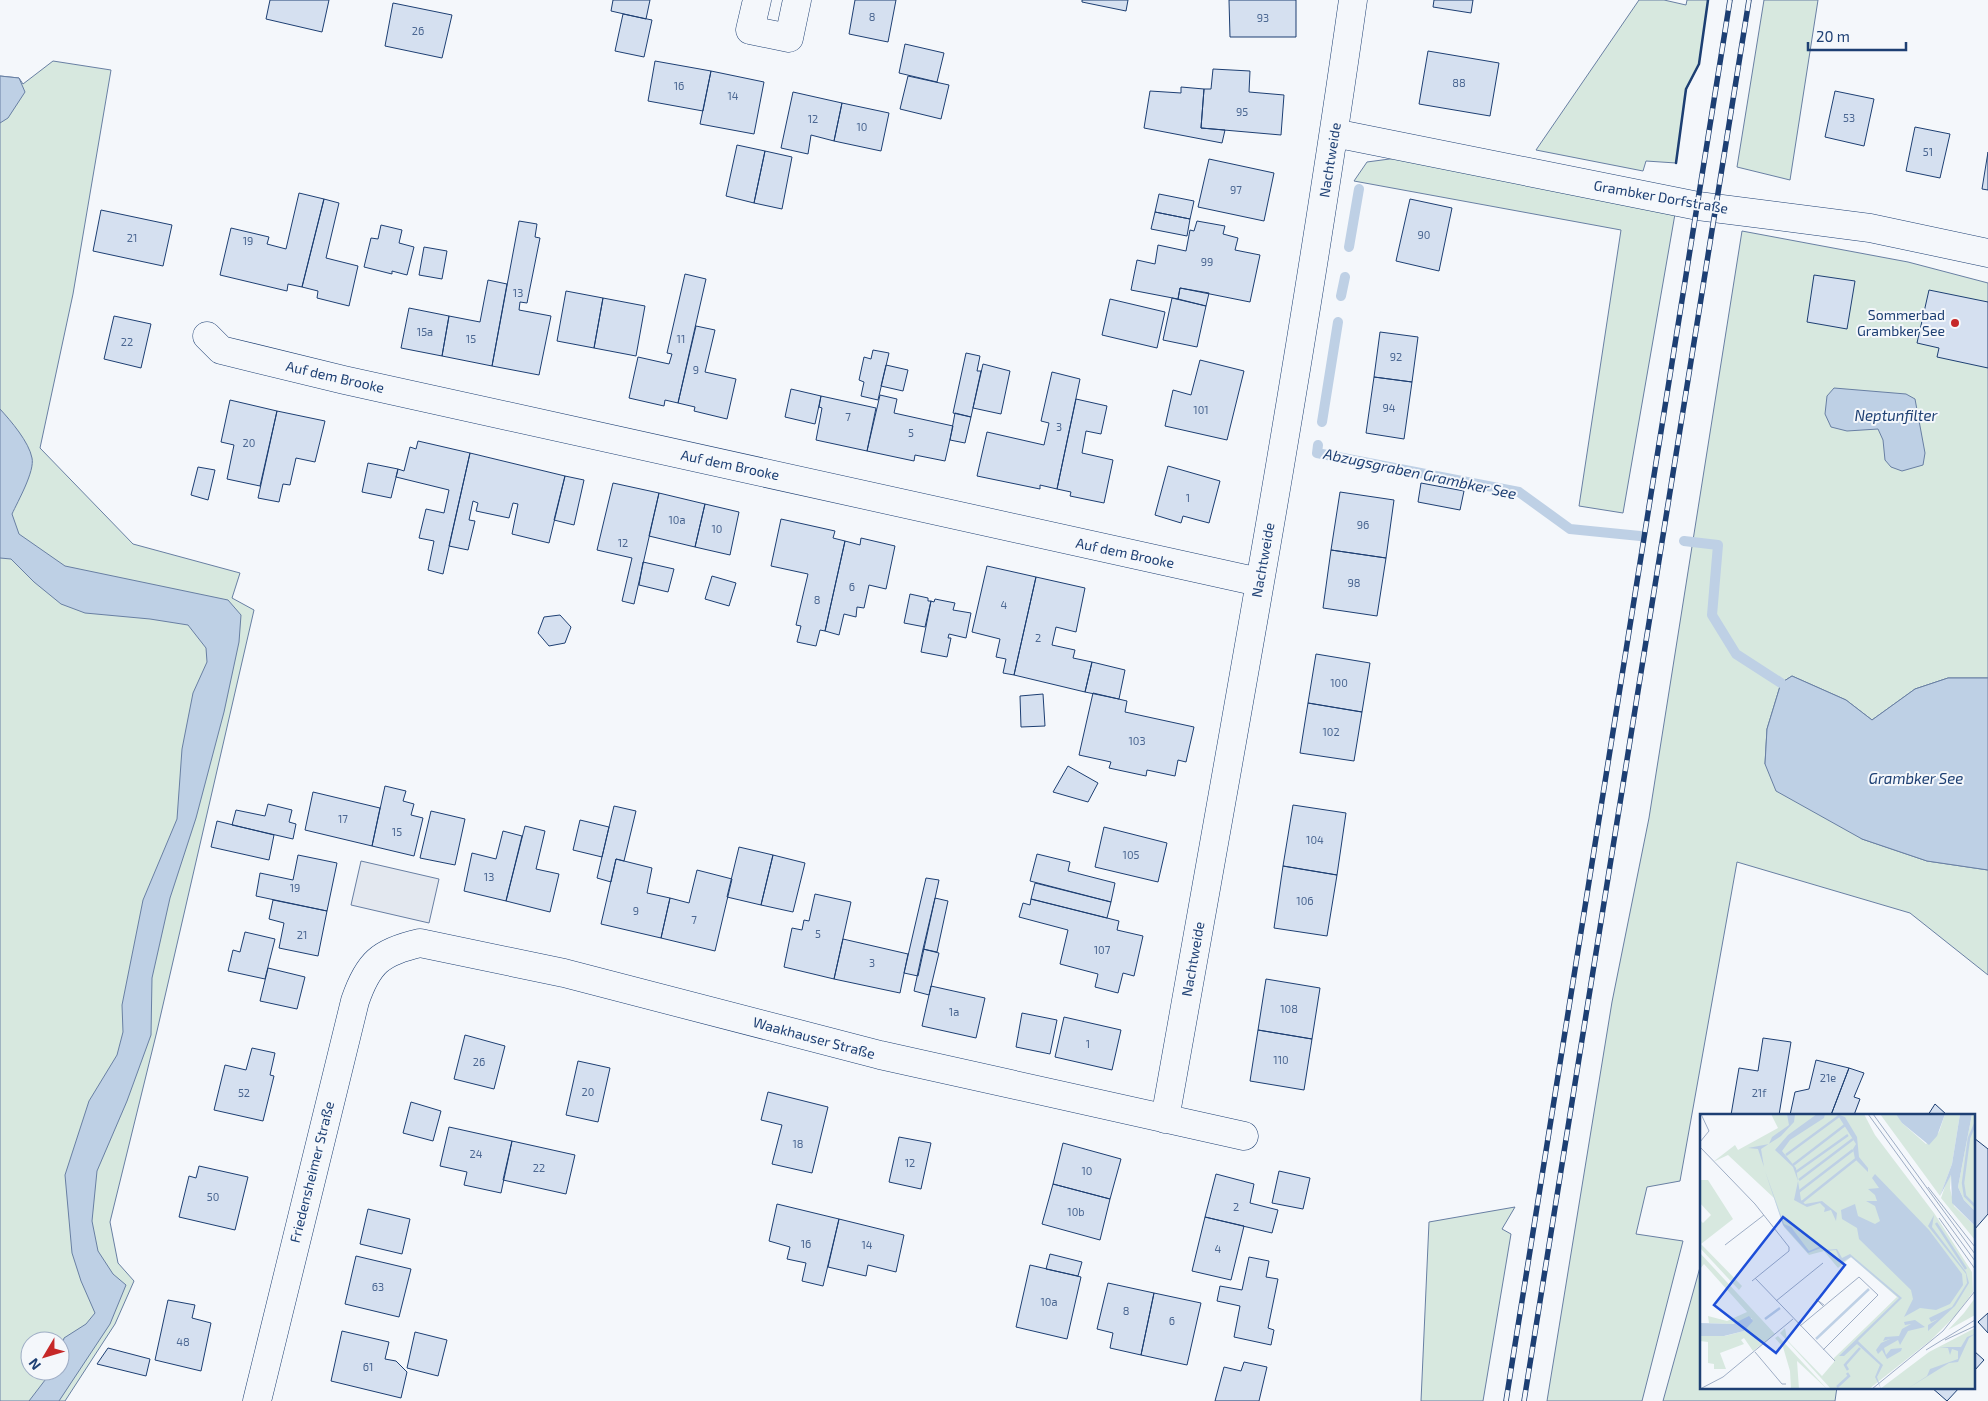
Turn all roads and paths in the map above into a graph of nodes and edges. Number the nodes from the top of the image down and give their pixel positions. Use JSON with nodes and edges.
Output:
{"nodes":[{"id":1,"x":757,"y":0,"type":"edge"},
{"id":2,"x":797,"y":0,"type":"edge"},
{"id":3,"x":1353,"y":0,"type":"edge"},
{"id":4,"x":1334,"y":133,"type":"junction"},
{"id":5,"x":1988,"y":253,"type":"edge"},
{"id":6,"x":206,"y":336,"type":"dead end"},
{"id":7,"x":1260,"y":582,"type":"junction"},
{"id":8,"x":387,"y":954,"type":"joint"},
{"id":9,"x":1165,"y":1118,"type":"junction"},
{"id":10,"x":1244,"y":1136,"type":"dead end"},
{"id":11,"x":257,"y":1401,"type":"edge"}],
"edges":[{"from":1,"to":2,"type":"street"},
{"from":3,"to":4,"type":"street","name":"Nachtweide"},
{"from":4,"to":5,"type":"street","name":"Grambker Dorfstraße"},
{"from":4,"to":7,"type":"street","name":"Nachtweide"},
{"from":6,"to":7,"type":"street","name":"Auf dem Brooke"},
{"from":7,"to":9,"type":"street","name":"Nachtweide"},
{"from":8,"to":9,"type":"street","name":"Waakhauser Straße"},
{"from":8,"to":11,"type":"street","name":"Friedensheimer Straße"},
{"from":9,"to":10,"type":"street","name":"Waakhauser Straße"}]}
